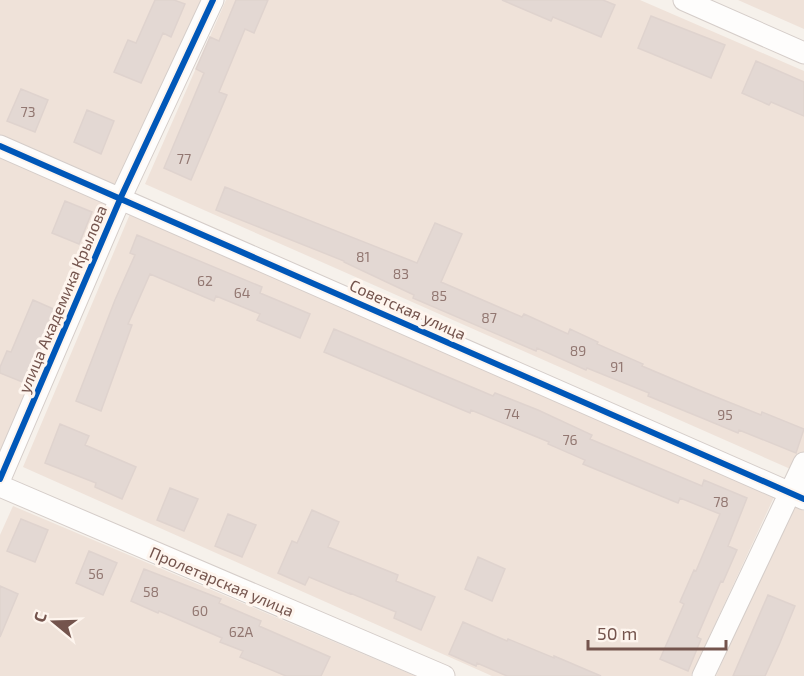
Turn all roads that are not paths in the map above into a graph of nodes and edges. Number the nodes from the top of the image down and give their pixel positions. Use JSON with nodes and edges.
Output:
{"nodes":[{"id":1,"x":213,"y":0,"type":"edge"},
{"id":2,"x":684,"y":0,"type":"edge"},
{"id":3,"x":804,"y":53,"type":"edge"},
{"id":4,"x":0,"y":146,"type":"edge"},
{"id":5,"x":121,"y":197,"type":"junction"},
{"id":6,"x":804,"y":464,"type":"edge"},
{"id":7,"x":0,"y":479,"type":"edge"},
{"id":8,"x":0,"y":486,"type":"edge"},
{"id":9,"x":796,"y":496,"type":"edge"},
{"id":10,"x":444,"y":676,"type":"edge"},
{"id":11,"x":704,"y":676,"type":"edge"}],
"edges":[{"from":1,"to":5,"type":"street","name":"улица Академика Крылова"},
{"from":2,"to":3,"type":"street"},
{"from":4,"to":5,"type":"street","name":"Советская улица"},
{"from":5,"to":7,"type":"street","name":"улица Академика Крылова"},
{"from":5,"to":9,"type":"street","name":"Советская улица"},
{"from":6,"to":9,"type":"street"},
{"from":8,"to":10,"type":"street","name":"Пролетарская улица"},
{"from":9,"to":11,"type":"street"}]}
